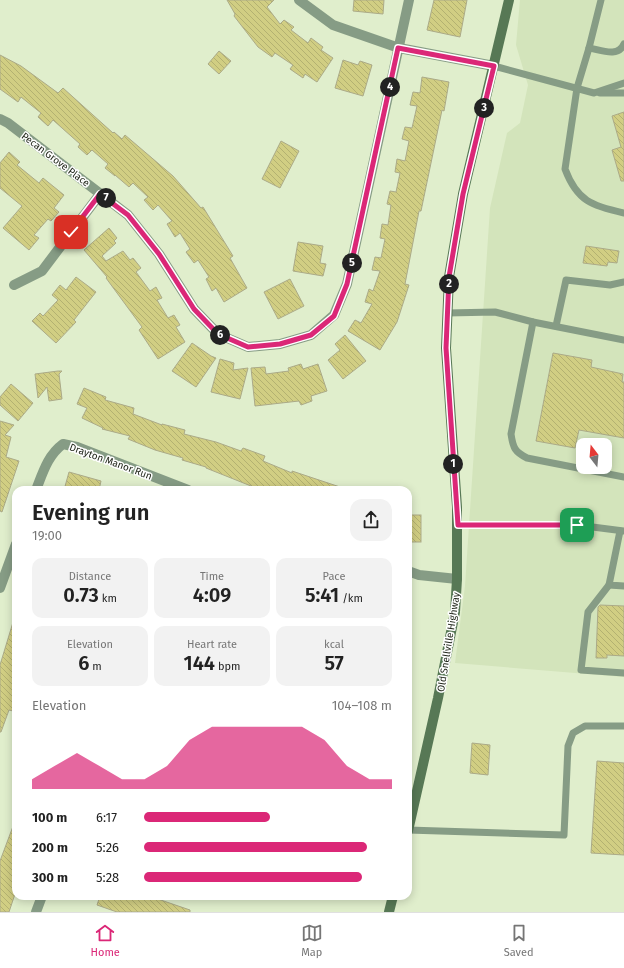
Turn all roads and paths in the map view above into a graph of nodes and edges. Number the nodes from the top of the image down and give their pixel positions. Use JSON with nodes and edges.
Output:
{"nodes":[{"id":1,"x":299,"y":0,"type":"edge"},
{"id":2,"x":409,"y":0,"type":"edge"},
{"id":3,"x":509,"y":0,"type":"edge"},
{"id":4,"x":601,"y":0,"type":"edge"},
{"id":5,"x":624,"y":44,"type":"edge"},
{"id":6,"x":398,"y":48,"type":"junction"},
{"id":7,"x":589,"y":48,"type":"junction"},
{"id":8,"x":494,"y":66,"type":"junction"},
{"id":9,"x":624,"y":83,"type":"edge"},
{"id":10,"x":577,"y":88,"type":"junction"},
{"id":11,"x":594,"y":93,"type":"junction"},
{"id":12,"x":624,"y":93,"type":"edge"},
{"id":13,"x":0,"y":119,"type":"edge"},
{"id":14,"x":100,"y":194,"type":"junction"},
{"id":15,"x":624,"y":213,"type":"edge"},
{"id":16,"x":624,"y":282,"type":"edge"},
{"id":17,"x":14,"y":285,"type":"dead end"},
{"id":18,"x":447,"y":314,"type":"junction"},
{"id":19,"x":533,"y":322,"type":"junction"},
{"id":20,"x":556,"y":326,"type":"junction"},
{"id":21,"x":624,"y":340,"type":"edge"},
{"id":22,"x":624,"y":477,"type":"edge"},
{"id":23,"x":37,"y":486,"type":"edge"},
{"id":24,"x":178,"y":486,"type":"edge"},
{"id":25,"x":458,"y":525,"type":"junction"},
{"id":26,"x":622,"y":531,"type":"edge"},
{"id":27,"x":12,"y":555,"type":"edge"},
{"id":28,"x":412,"y":572,"type":"edge"},
{"id":29,"x":457,"y":579,"type":"junction"},
{"id":30,"x":609,"y":585,"type":"junction"},
{"id":31,"x":624,"y":586,"type":"edge"},
{"id":32,"x":0,"y":588,"type":"edge"},
{"id":33,"x":624,"y":673,"type":"edge"},
{"id":34,"x":624,"y":726,"type":"edge"},
{"id":35,"x":412,"y":813,"type":"edge"},
{"id":36,"x":412,"y":831,"type":"edge"},
{"id":37,"x":41,"y":900,"type":"edge"},
{"id":38,"x":392,"y":900,"type":"edge"},
{"id":39,"x":39,"y":911,"type":"edge"},
{"id":40,"x":389,"y":912,"type":"edge"}],
"edges":[{"from":1,"to":6,"type":"street"},
{"from":2,"to":6,"type":"street","name":"Pecan Grove Place"},
{"from":3,"to":8,"type":"street","name":"Old Snellville Highway"},
{"from":4,"to":7,"type":"lane"},
{"from":5,"to":7,"type":"lane"},
{"from":6,"to":8,"type":"street"},
{"from":6,"to":14,"type":"street","name":"Pecan Grove Place"},
{"from":7,"to":10,"type":"lane"},
{"from":8,"to":10,"type":"lane"},
{"from":8,"to":18,"type":"street","name":"Old Snellville Highway"},
{"from":9,"to":11,"type":"lane"},
{"from":10,"to":11,"type":"lane"},
{"from":10,"to":15,"type":"lane"},
{"from":11,"to":12,"type":"lane"},
{"from":13,"to":14,"type":"street","name":"Pecan Grove Place"},
{"from":14,"to":17,"type":"street"},
{"from":16,"to":20,"type":"lane"},
{"from":18,"to":19,"type":"lane"},
{"from":18,"to":25,"type":"street","name":"Old Snellville Highway"},
{"from":19,"to":20,"type":"lane"},
{"from":19,"to":22,"type":"lane"},
{"from":20,"to":21,"type":"lane"},
{"from":23,"to":24,"type":"street","name":"Drayton Manor Run"},
{"from":25,"to":26,"type":"lane"},
{"from":25,"to":29,"type":"street","name":"Old Snellville Highway"},
{"from":26,"to":30,"type":"lane"},
{"from":27,"to":32,"type":"street"},
{"from":28,"to":29,"type":"street"},
{"from":29,"to":35,"type":"street","name":"Old Snellville Highway"},
{"from":30,"to":31,"type":"lane"},
{"from":30,"to":33,"type":"lane"},
{"from":34,"to":36,"type":"lane"},
{"from":37,"to":39,"type":"street"},
{"from":38,"to":40,"type":"street"}]}
